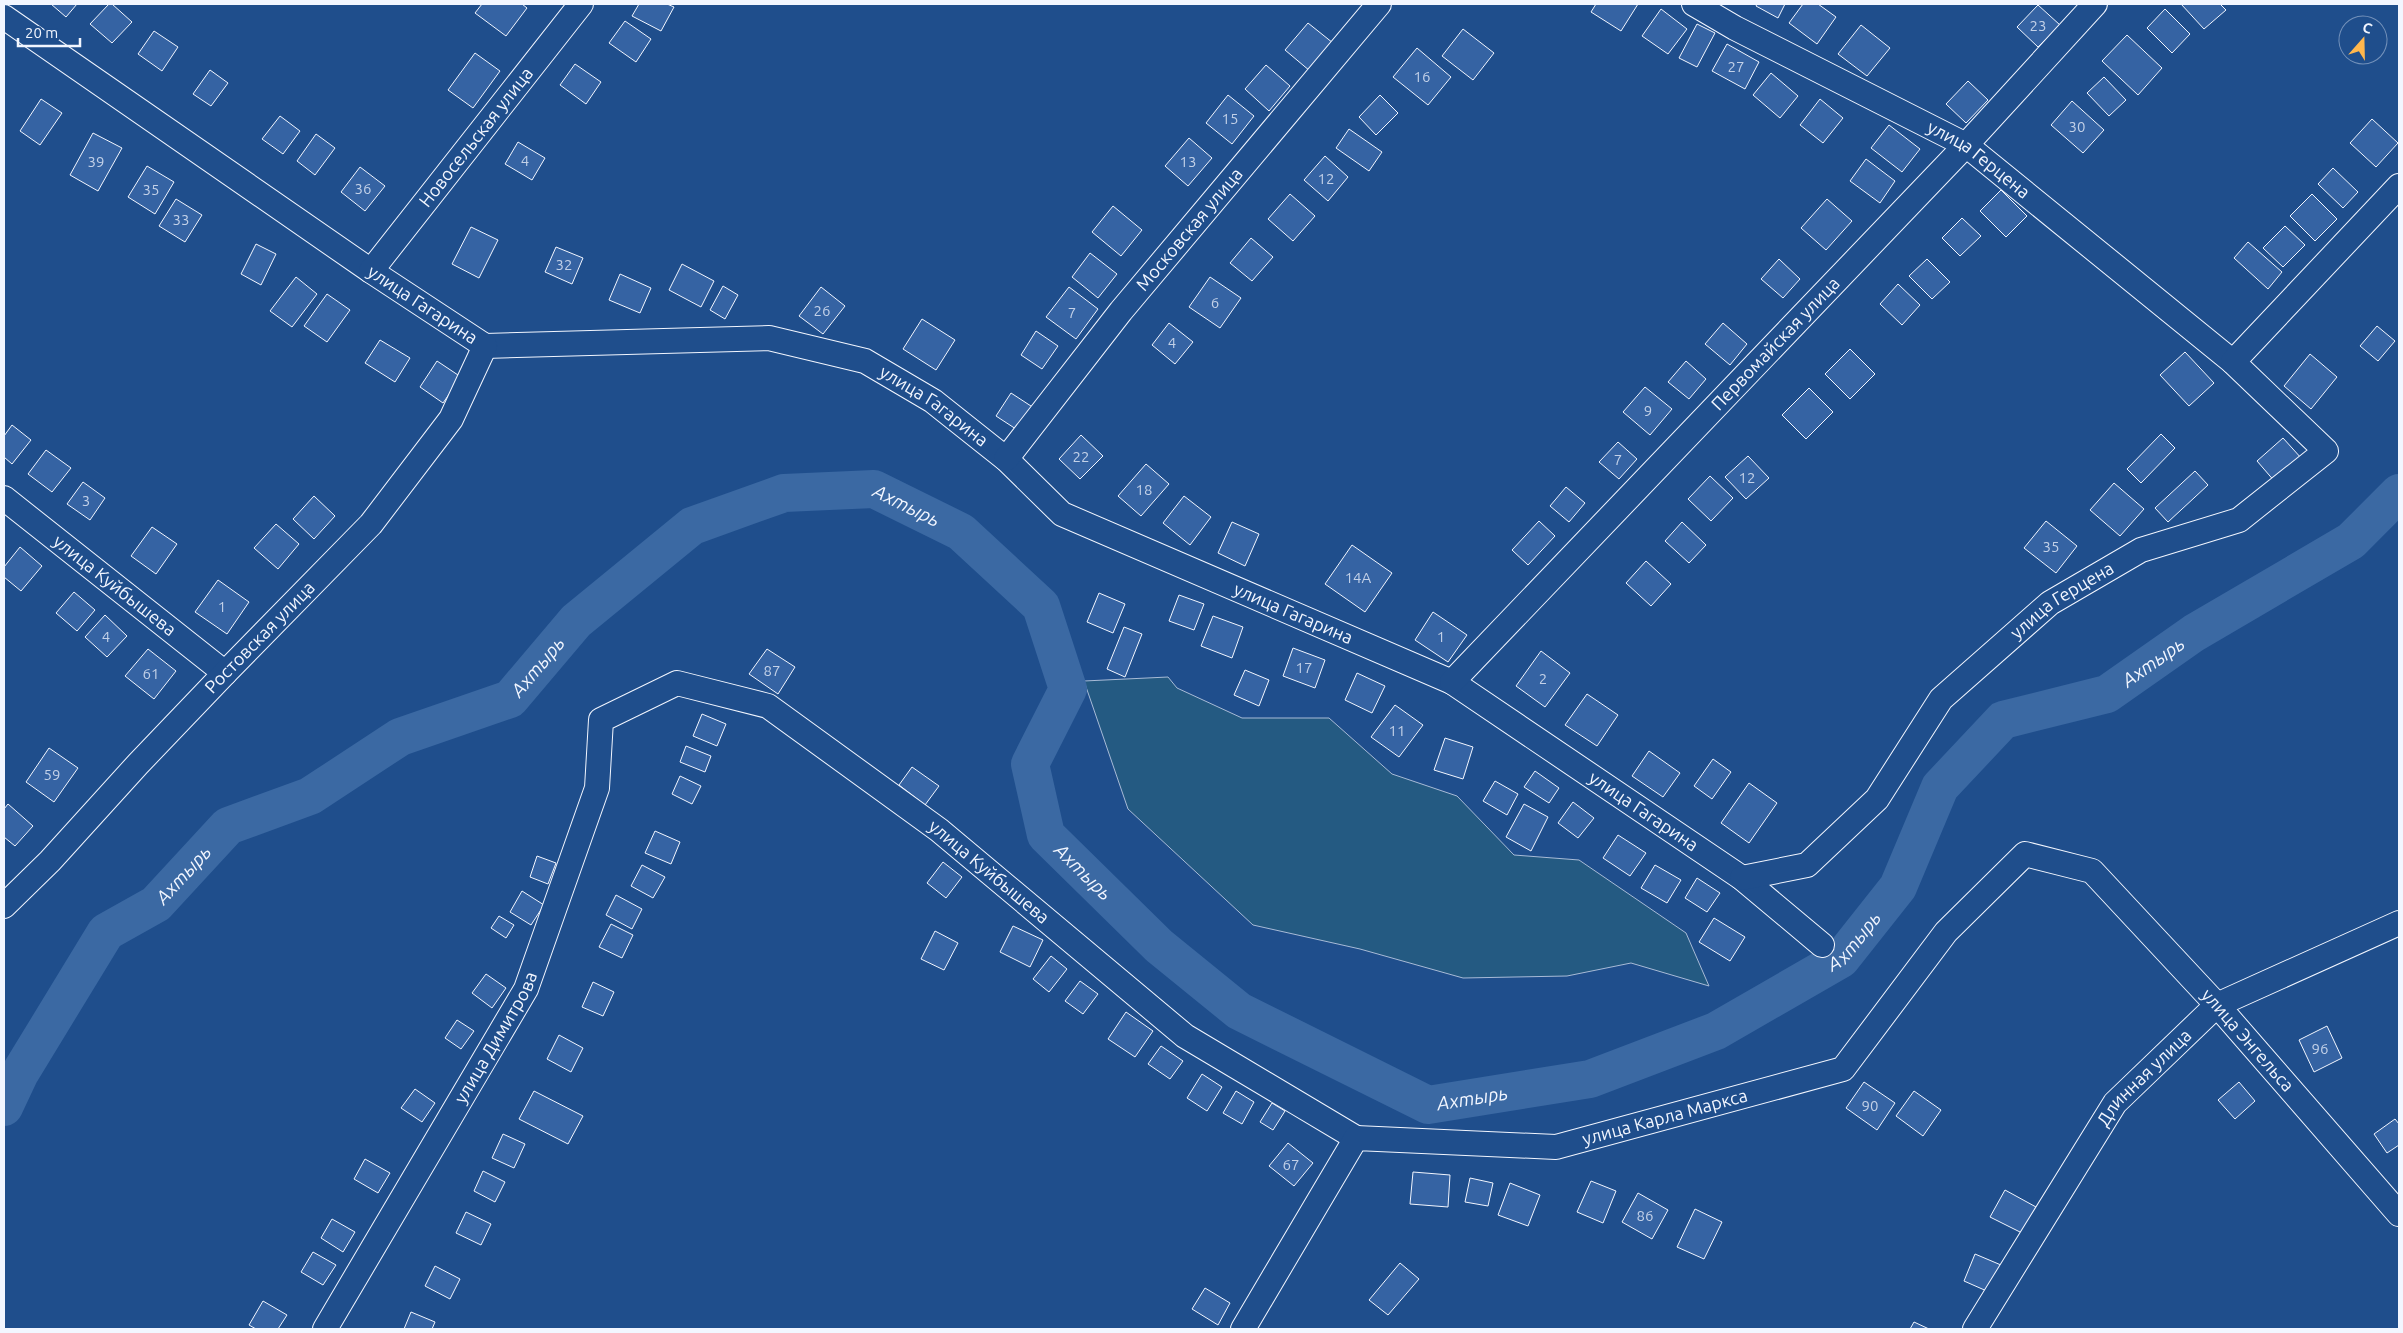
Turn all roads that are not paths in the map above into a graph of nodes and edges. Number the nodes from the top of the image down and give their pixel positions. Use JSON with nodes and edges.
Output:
{"nodes":[{"id":1,"x":581,"y":4,"type":"edge"},
{"id":2,"x":1379,"y":4,"type":"edge"},
{"id":3,"x":1694,"y":4,"type":"edge"},
{"id":4,"x":2095,"y":4,"type":"edge"},
{"id":5,"x":4,"y":17,"type":"edge"},
{"id":6,"x":1966,"y":145,"type":"junction"},
{"id":7,"x":2399,"y":186,"type":"edge"},
{"id":8,"x":371,"y":271,"type":"junction"},
{"id":9,"x":485,"y":346,"type":"junction"},
{"id":10,"x":2233,"y":362,"type":"junction"},
{"id":11,"x":1006,"y":459,"type":"junction"},
{"id":12,"x":4,"y":498,"type":"edge"},
{"id":13,"x":225,"y":673,"type":"junction"},
{"id":14,"x":1452,"y":682,"type":"junction"},
{"id":15,"x":601,"y":720,"type":"joint"},
{"id":16,"x":2092,"y":871,"type":"joint"},
{"id":17,"x":1742,"y":878,"type":"junction"},
{"id":18,"x":4,"y":906,"type":"edge"},
{"id":19,"x":2399,"y":923,"type":"edge"},
{"id":20,"x":1822,"y":945,"type":"dead end"},
{"id":21,"x":2217,"y":1005,"type":"junction"},
{"id":22,"x":1356,"y":1138,"type":"junction"},
{"id":23,"x":2399,"y":1214,"type":"edge"},
{"id":24,"x":325,"y":1329,"type":"edge"},
{"id":25,"x":1243,"y":1329,"type":"edge"},
{"id":26,"x":1975,"y":1329,"type":"edge"}],
"edges":[{"from":1,"to":8,"type":"street","name":"Новосельская улица"},
{"from":2,"to":11,"type":"street","name":"Московская улица"},
{"from":3,"to":6,"type":"street","name":"улица Герцена"},
{"from":4,"to":6,"type":"street","name":"Первомайская улица"},
{"from":5,"to":8,"type":"street","name":"улица Гагарина"},
{"from":6,"to":10,"type":"street","name":"улица Герцена"},
{"from":6,"to":14,"type":"street","name":"Первомайская улица"},
{"from":7,"to":10,"type":"street"},
{"from":8,"to":9,"type":"street","name":"улица Гагарина"},
{"from":9,"to":11,"type":"street","name":"улица Гагарина"},
{"from":9,"to":13,"type":"street","name":"Ростовская улица"},
{"from":10,"to":17,"type":"street","name":"улица Герцена"},
{"from":11,"to":14,"type":"street","name":"улица Гагарина"},
{"from":12,"to":13,"type":"street","name":"улица Куйбышева"},
{"from":13,"to":18,"type":"street","name":"Ростовская улица"},
{"from":14,"to":17,"type":"street","name":"улица Гагарина"},
{"from":15,"to":22,"type":"street","name":"улица Куйбышева"},
{"from":15,"to":24,"type":"street","name":"улица Димитрова"},
{"from":16,"to":21,"type":"street","name":"улица Энгельса"},
{"from":16,"to":22,"type":"street","name":"улица Карла Маркса"},
{"from":17,"to":20,"type":"street","name":"улица Гагарина"},
{"from":19,"to":21,"type":"street","name":"Длинная улица"},
{"from":21,"to":23,"type":"street","name":"улица Энгельса"},
{"from":21,"to":26,"type":"street","name":"Длинная улица"},
{"from":22,"to":25,"type":"street"}]}
